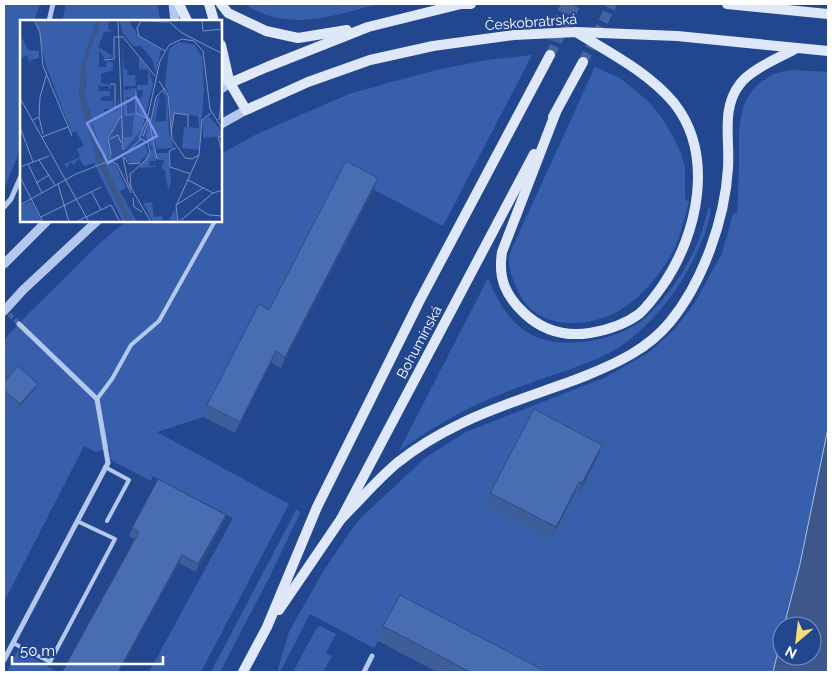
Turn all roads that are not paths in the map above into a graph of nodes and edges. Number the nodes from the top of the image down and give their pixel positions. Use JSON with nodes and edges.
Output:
{"nodes":[{"id":1,"x":53,"y":4,"type":"edge"},
{"id":2,"x":173,"y":4,"type":"edge"},
{"id":3,"x":179,"y":4,"type":"edge"},
{"id":4,"x":209,"y":4,"type":"edge"},
{"id":5,"x":221,"y":4,"type":"edge"},
{"id":6,"x":471,"y":4,"type":"edge"},
{"id":7,"x":726,"y":4,"type":"edge"},
{"id":8,"x":801,"y":4,"type":"edge"},
{"id":9,"x":828,"y":14,"type":"edge"},
{"id":10,"x":49,"y":20,"type":"edge"},
{"id":11,"x":174,"y":20,"type":"edge"},
{"id":12,"x":187,"y":20,"type":"edge"},
{"id":13,"x":214,"y":20,"type":"edge"},
{"id":14,"x":368,"y":26,"type":"junction"},
{"id":15,"x":576,"y":32,"type":"junction"},
{"id":16,"x":797,"y":48,"type":"junction"},
{"id":17,"x":828,"y":51,"type":"edge"},
{"id":18,"x":222,"y":53,"type":"edge"},
{"id":19,"x":547,"y":55,"type":"tunnel mouth"},
{"id":20,"x":583,"y":62,"type":"tunnel mouth"},
{"id":21,"x":226,"y":86,"type":"edge"},
{"id":22,"x":246,"y":110,"type":"junction"},
{"id":23,"x":556,"y":112,"type":"junction"},
{"id":24,"x":222,"y":123,"type":"edge"},
{"id":25,"x":20,"y":178,"type":"edge"},
{"id":26,"x":4,"y":207,"type":"edge"},
{"id":27,"x":46,"y":222,"type":"edge"},
{"id":28,"x":96,"y":222,"type":"edge"},
{"id":29,"x":214,"y":222,"type":"edge"},
{"id":30,"x":4,"y":264,"type":"edge"},
{"id":31,"x":4,"y":311,"type":"edge"},
{"id":32,"x":19,"y":324,"type":"tunnel mouth"},
{"id":33,"x":97,"y":399,"type":"junction"},
{"id":34,"x":106,"y":467,"type":"junction"},
{"id":35,"x":341,"y":519,"type":"junction"},
{"id":36,"x":77,"y":521,"type":"junction"},
{"id":37,"x":107,"y":522,"type":"dead end"},
{"id":38,"x":267,"y":627,"type":"junction"},
{"id":39,"x":13,"y":643,"type":"junction"},
{"id":40,"x":372,"y":656,"type":"dead end"},
{"id":41,"x":4,"y":660,"type":"edge"},
{"id":42,"x":243,"y":672,"type":"edge"},
{"id":43,"x":364,"y":672,"type":"edge"}],
"edges":[{"from":1,"to":10,"type":"street"},
{"from":2,"to":11,"type":"street"},
{"from":3,"to":12,"type":"main road"},
{"from":4,"to":13,"type":"main road"},
{"from":5,"to":14,"type":"main road"},
{"from":6,"to":14,"type":"main road","name":"Českobratrská"},
{"from":7,"to":9,"type":"main road"},
{"from":8,"to":9,"type":"main road"},
{"from":14,"to":21,"type":"main road","name":"Českobratrská"},
{"from":15,"to":16,"type":"main road","name":"Českobratrská"},
{"from":15,"to":22,"type":"main road","name":"Českobratrská"},
{"from":15,"to":23,"type":"main road"},
{"from":16,"to":17,"type":"main road","name":"Českobratrská"},
{"from":16,"to":35,"type":"main road"},
{"from":18,"to":21,"type":"main road"},
{"from":19,"to":38,"type":"main road","name":"Bohumínská"},
{"from":20,"to":23,"type":"main road","name":"Bohumínská"},
{"from":21,"to":22,"type":"main road"},
{"from":22,"to":24,"type":"street","name":"Českobratrská"},
{"from":23,"to":35,"type":"main road","name":"Bohumínská"},
{"from":25,"to":26,"type":"street"},
{"from":27,"to":30,"type":"street"},
{"from":28,"to":31,"type":"street"},
{"from":29,"to":33,"type":"lane"},
{"from":32,"to":33,"type":"street"},
{"from":33,"to":34,"type":"street"},
{"from":34,"to":36,"type":"street"},
{"from":34,"to":37,"type":"lane"},
{"from":35,"to":38,"type":"main road","name":"Bohumínská"},
{"from":36,"to":39,"type":"street"},
{"from":36,"to":39,"type":"lane"},
{"from":38,"to":42,"type":"main road","name":"Bohumínská"},
{"from":39,"to":41,"type":"street"},
{"from":40,"to":43,"type":"street"}]}
